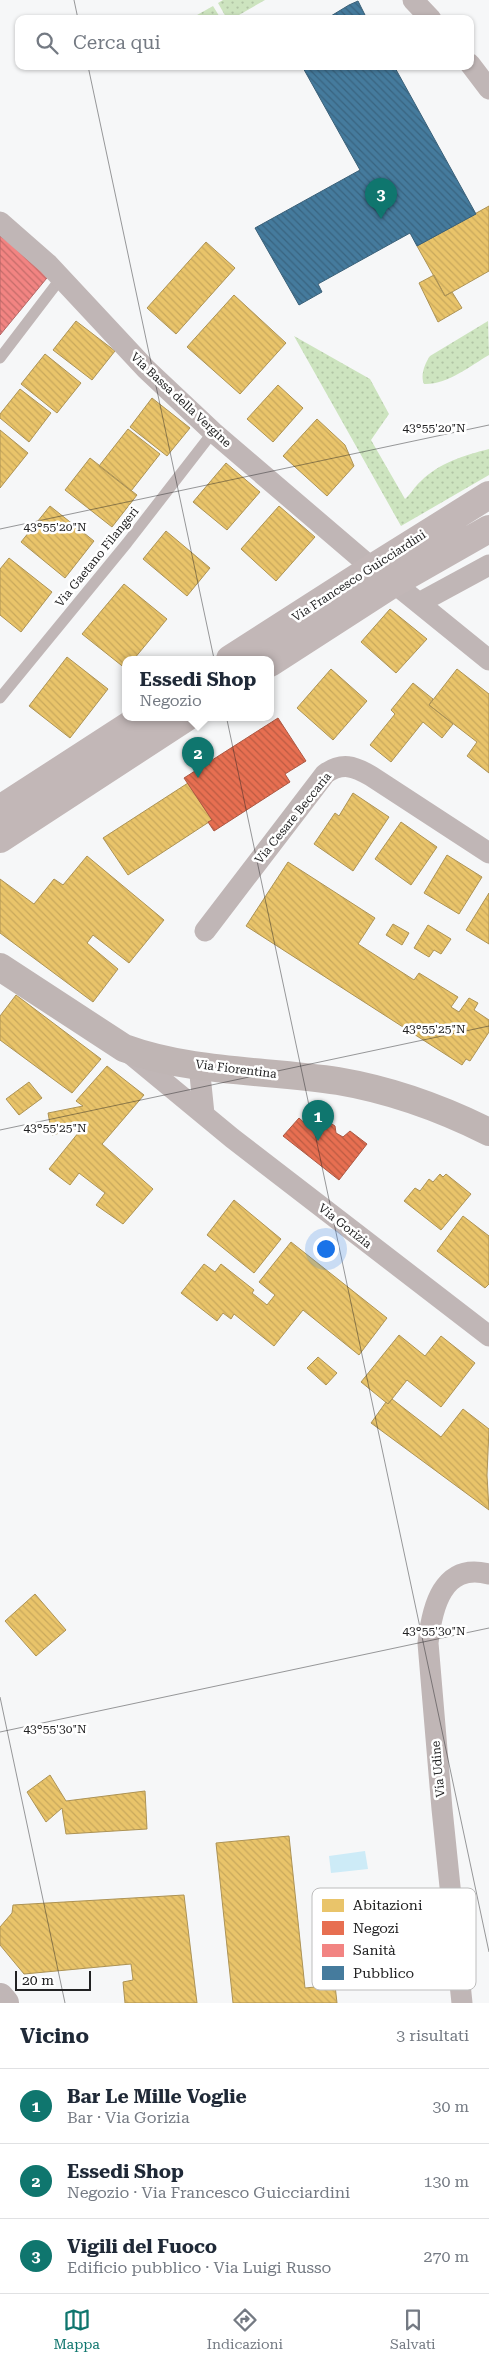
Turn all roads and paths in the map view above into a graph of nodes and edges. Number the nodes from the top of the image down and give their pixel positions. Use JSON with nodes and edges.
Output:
{"nodes":[{"id":1,"x":413,"y":0,"type":"edge"},
{"id":2,"x":427,"y":15,"type":"edge"},
{"id":3,"x":474,"y":69,"type":"edge"},
{"id":4,"x":489,"y":89,"type":"edge"},
{"id":5,"x":0,"y":222,"type":"edge"},
{"id":6,"x":61,"y":278,"type":"junction"},
{"id":7,"x":0,"y":358,"type":"edge"},
{"id":8,"x":213,"y":432,"type":"junction"},
{"id":9,"x":489,"y":495,"type":"edge"},
{"id":10,"x":489,"y":529,"type":"edge"},
{"id":11,"x":489,"y":565,"type":"edge"},
{"id":12,"x":372,"y":568,"type":"junction"},
{"id":13,"x":394,"y":583,"type":"junction"},
{"id":14,"x":419,"y":603,"type":"junction"},
{"id":15,"x":235,"y":656,"type":"edge"},
{"id":16,"x":274,"y":660,"type":"edge"},
{"id":17,"x":489,"y":660,"type":"edge"},
{"id":18,"x":0,"y":698,"type":"edge"},
{"id":19,"x":136,"y":721,"type":"edge"},
{"id":20,"x":181,"y":721,"type":"edge"},
{"id":21,"x":0,"y":809,"type":"edge"},
{"id":22,"x":0,"y":839,"type":"edge"},
{"id":23,"x":485,"y":843,"type":"edge"},
{"id":24,"x":205,"y":931,"type":"dead end"},
{"id":25,"x":0,"y":966,"type":"edge"},
{"id":26,"x":124,"y":1048,"type":"junction"},
{"id":27,"x":199,"y":1065,"type":"junction"},
{"id":28,"x":204,"y":1114,"type":"junction"},
{"id":29,"x":489,"y":1132,"type":"edge"},
{"id":30,"x":489,"y":1336,"type":"edge"},
{"id":31,"x":489,"y":1574,"type":"edge"},
{"id":32,"x":450,"y":1888,"type":"edge"},
{"id":33,"x":461,"y":1990,"type":"edge"},
{"id":34,"x":0,"y":1997,"type":"edge"},
{"id":35,"x":5,"y":2003,"type":"edge"},
{"id":36,"x":462,"y":2003,"type":"edge"}],
"edges":[{"from":1,"to":2,"type":"street"},
{"from":3,"to":4,"type":"street"},
{"from":5,"to":6,"type":"street","name":"Via Bassa della Vergine"},
{"from":6,"to":7,"type":"lane"},
{"from":6,"to":8,"type":"street","name":"Via Bassa della Vergine"},
{"from":8,"to":12,"type":"street","name":"Via Bassa della Vergine"},
{"from":8,"to":18,"type":"lane","name":"Via Gaetano Filangeri"},
{"from":9,"to":12,"type":"main road","name":"Via Francesco Guicciardini"},
{"from":10,"to":13,"type":"main road","name":"Via Francesco Guicciardini"},
{"from":11,"to":14,"type":"street"},
{"from":12,"to":15,"type":"main road","name":"Via Francesco Guicciardini"},
{"from":13,"to":14,"type":"street"},
{"from":13,"to":16,"type":"main road","name":"Via Francesco Guicciardini"},
{"from":14,"to":17,"type":"street"},
{"from":19,"to":21,"type":"main road"},
{"from":20,"to":22,"type":"main road"},
{"from":23,"to":24,"type":"street","name":"Via Cesare Beccaria"},
{"from":25,"to":26,"type":"main road","name":"Via Fiorentina"},
{"from":26,"to":27,"type":"main road","name":"Via Fiorentina"},
{"from":26,"to":28,"type":"street","name":"Via Gorizia"},
{"from":27,"to":28,"type":"street"},
{"from":27,"to":29,"type":"main road","name":"Via Fiorentina"},
{"from":28,"to":30,"type":"street","name":"Via Gorizia"},
{"from":31,"to":32,"type":"street","name":"Via Udine"},
{"from":33,"to":36,"type":"street","name":"Via Udine"},
{"from":34,"to":35,"type":"street"}]}
